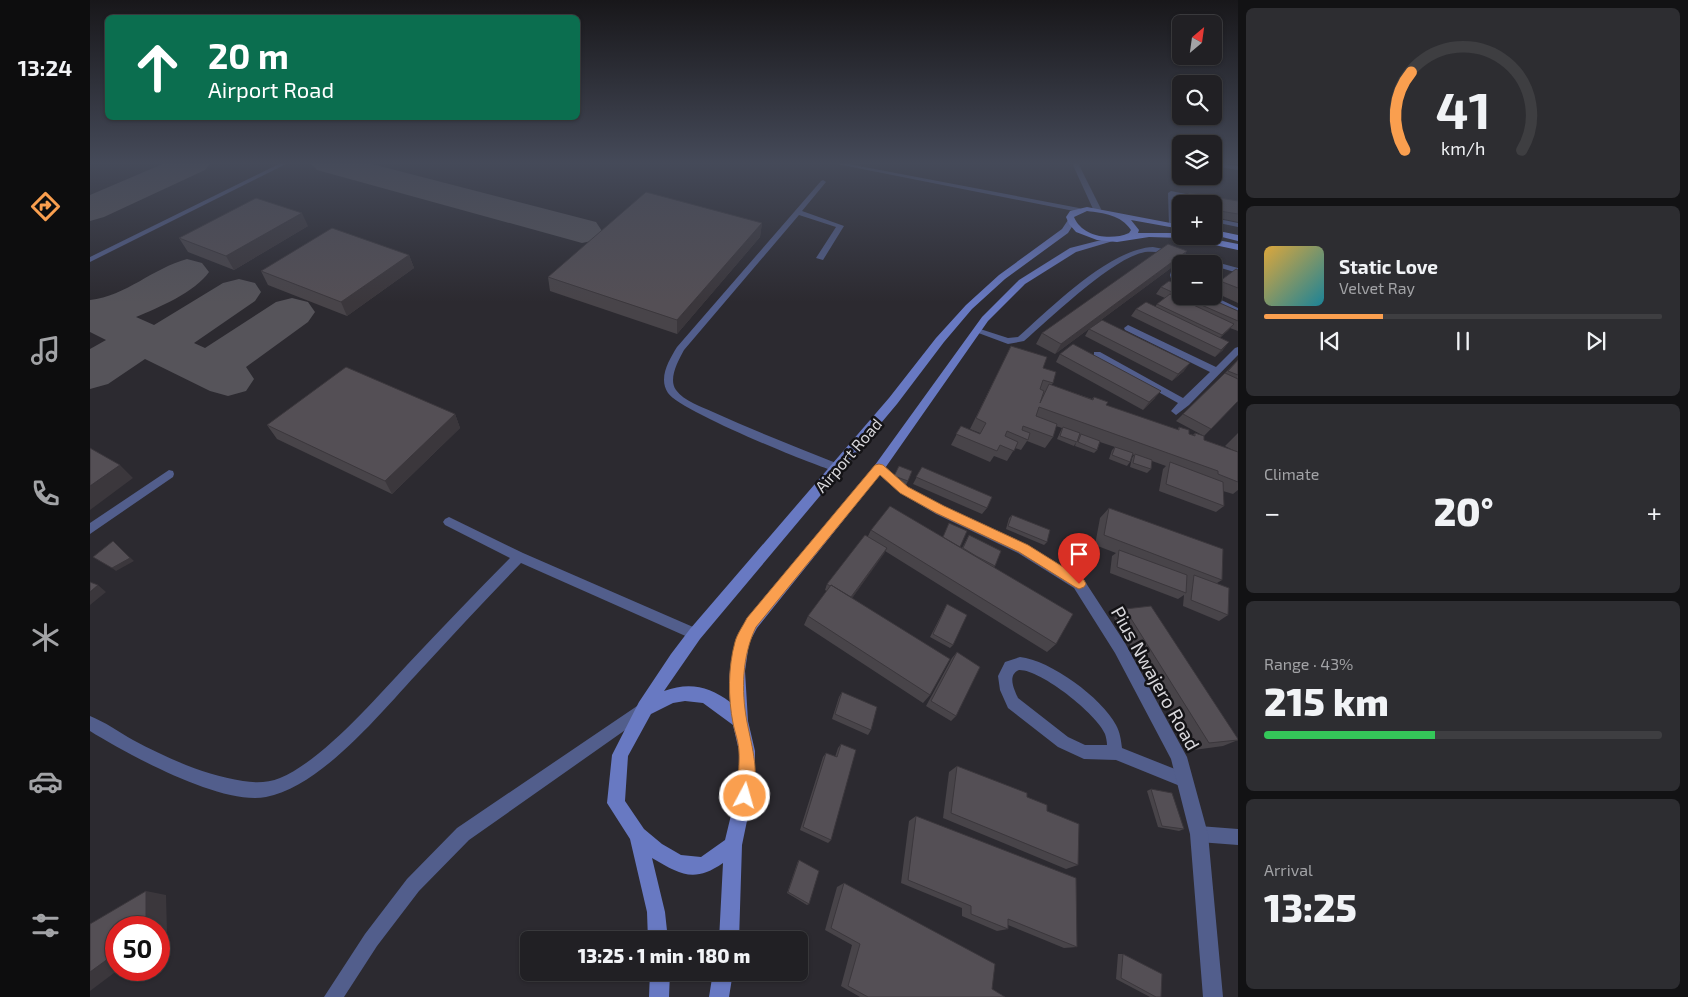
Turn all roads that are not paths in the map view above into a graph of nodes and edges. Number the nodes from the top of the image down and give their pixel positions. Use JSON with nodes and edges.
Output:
{"nodes":[{"id":1,"x":190,"y":210,"type":"edge"},
{"id":2,"x":800,"y":210,"type":"edge"},
{"id":3,"x":1079,"y":210,"type":"joint"},
{"id":4,"x":1088,"y":210,"type":"edge"},
{"id":5,"x":1099,"y":210,"type":"edge"},
{"id":6,"x":798,"y":212,"type":"junction"},
{"id":7,"x":1113,"y":213,"type":"junction"},
{"id":8,"x":1070,"y":222,"type":"junction"},
{"id":9,"x":1222,"y":222,"type":"edge"},
{"id":10,"x":1172,"y":225,"type":"edge"},
{"id":11,"x":1238,"y":225,"type":"edge"},
{"id":12,"x":1172,"y":235,"type":"edge"},
{"id":13,"x":1222,"y":235,"type":"edge"},
{"id":14,"x":1131,"y":236,"type":"junction"},
{"id":15,"x":1238,"y":238,"type":"edge"},
{"id":16,"x":1110,"y":239,"type":"junction"},
{"id":17,"x":1222,"y":244,"type":"edge"},
{"id":18,"x":1238,"y":247,"type":"edge"},
{"id":19,"x":1180,"y":255,"type":"edge"},
{"id":20,"x":820,"y":258,"type":"dead end"},
{"id":21,"x":90,"y":260,"type":"edge"},
{"id":22,"x":1222,"y":267,"type":"edge"},
{"id":23,"x":1238,"y":271,"type":"edge"},
{"id":24,"x":1222,"y":304,"type":"edge"},
{"id":25,"x":1238,"y":312,"type":"edge"},
{"id":26,"x":1128,"y":328,"type":"dead end"},
{"id":27,"x":977,"y":331,"type":"junction"},
{"id":28,"x":1238,"y":350,"type":"edge"},
{"id":29,"x":1097,"y":354,"type":"edge"},
{"id":30,"x":1217,"y":371,"type":"junction"},
{"id":31,"x":1185,"y":403,"type":"junction"},
{"id":32,"x":1176,"y":411,"type":"dead end"},
{"id":33,"x":837,"y":468,"type":"junction"},
{"id":34,"x":879,"y":468,"type":"junction"},
{"id":35,"x":169,"y":474,"type":"dead end"},
{"id":36,"x":448,"y":522,"type":"dead end"},
{"id":37,"x":90,"y":529,"type":"edge"},
{"id":38,"x":519,"y":557,"type":"junction"},
{"id":39,"x":695,"y":634,"type":"junction"},
{"id":40,"x":645,"y":708,"type":"junction"},
{"id":41,"x":740,"y":721,"type":"junction"},
{"id":42,"x":90,"y":722,"type":"edge"},
{"id":43,"x":1116,"y":754,"type":"junction"},
{"id":44,"x":1186,"y":780,"type":"junction"},
{"id":45,"x":1199,"y":834,"type":"junction"},
{"id":46,"x":638,"y":835,"type":"junction"},
{"id":47,"x":1238,"y":837,"type":"edge"},
{"id":48,"x":733,"y":845,"type":"junction"},
{"id":49,"x":657,"y":931,"type":"edge"},
{"id":50,"x":729,"y":931,"type":"edge"},
{"id":51,"x":660,"y":981,"type":"edge"},
{"id":52,"x":722,"y":981,"type":"edge"},
{"id":53,"x":333,"y":997,"type":"edge"},
{"id":54,"x":659,"y":997,"type":"edge"},
{"id":55,"x":719,"y":997,"type":"edge"},
{"id":56,"x":1213,"y":997,"type":"edge"}],
"edges":[{"from":1,"to":21,"type":"lane"},
{"from":2,"to":6,"type":"lane"},
{"from":3,"to":4,"type":"main road"},
{"from":3,"to":8,"type":"main road"},
{"from":5,"to":7,"type":"main road"},
{"from":6,"to":20,"type":"lane"},
{"from":6,"to":33,"type":"lane"},
{"from":7,"to":10,"type":"main road"},
{"from":7,"to":14,"type":"main road"},
{"from":8,"to":16,"type":"main road"},
{"from":8,"to":33,"type":"main road","name":"Airport Road"},
{"from":9,"to":11,"type":"lane"},
{"from":12,"to":14,"type":"main road"},
{"from":13,"to":15,"type":"main road"},
{"from":14,"to":16,"type":"main road"},
{"from":16,"to":27,"type":"main road","name":"Airport Road"},
{"from":17,"to":18,"type":"main road"},
{"from":19,"to":27,"type":"lane"},
{"from":22,"to":23,"type":"lane"},
{"from":24,"to":25,"type":"lane"},
{"from":26,"to":30,"type":"lane"},
{"from":27,"to":34,"type":"main road","name":"Airport Road"},
{"from":28,"to":30,"type":"lane"},
{"from":29,"to":31,"type":"lane"},
{"from":30,"to":31,"type":"lane"},
{"from":31,"to":32,"type":"lane"},
{"from":33,"to":39,"type":"main road","name":"Airport Road"},
{"from":34,"to":41,"type":"main road","name":"Airport Road"},
{"from":34,"to":44,"type":"street","name":"Pius Nwajero Road"},
{"from":35,"to":37,"type":"lane"},
{"from":36,"to":38,"type":"lane"},
{"from":38,"to":39,"type":"lane"},
{"from":38,"to":42,"type":"lane"},
{"from":39,"to":40,"type":"main road","name":"Airport Road"},
{"from":40,"to":41,"type":"main road"},
{"from":40,"to":46,"type":"main road"},
{"from":40,"to":53,"type":"lane"},
{"from":41,"to":48,"type":"main road"},
{"from":43,"to":43,"type":"lane"},
{"from":43,"to":44,"type":"lane"},
{"from":44,"to":45,"type":"street","name":"Pius Nwajero Road"},
{"from":45,"to":47,"type":"lane"},
{"from":45,"to":56,"type":"street","name":"Pius Nwajero Road"},
{"from":46,"to":48,"type":"main road"},
{"from":46,"to":49,"type":"main road"},
{"from":48,"to":50,"type":"main road"},
{"from":51,"to":54,"type":"main road"},
{"from":52,"to":55,"type":"main road"}]}
